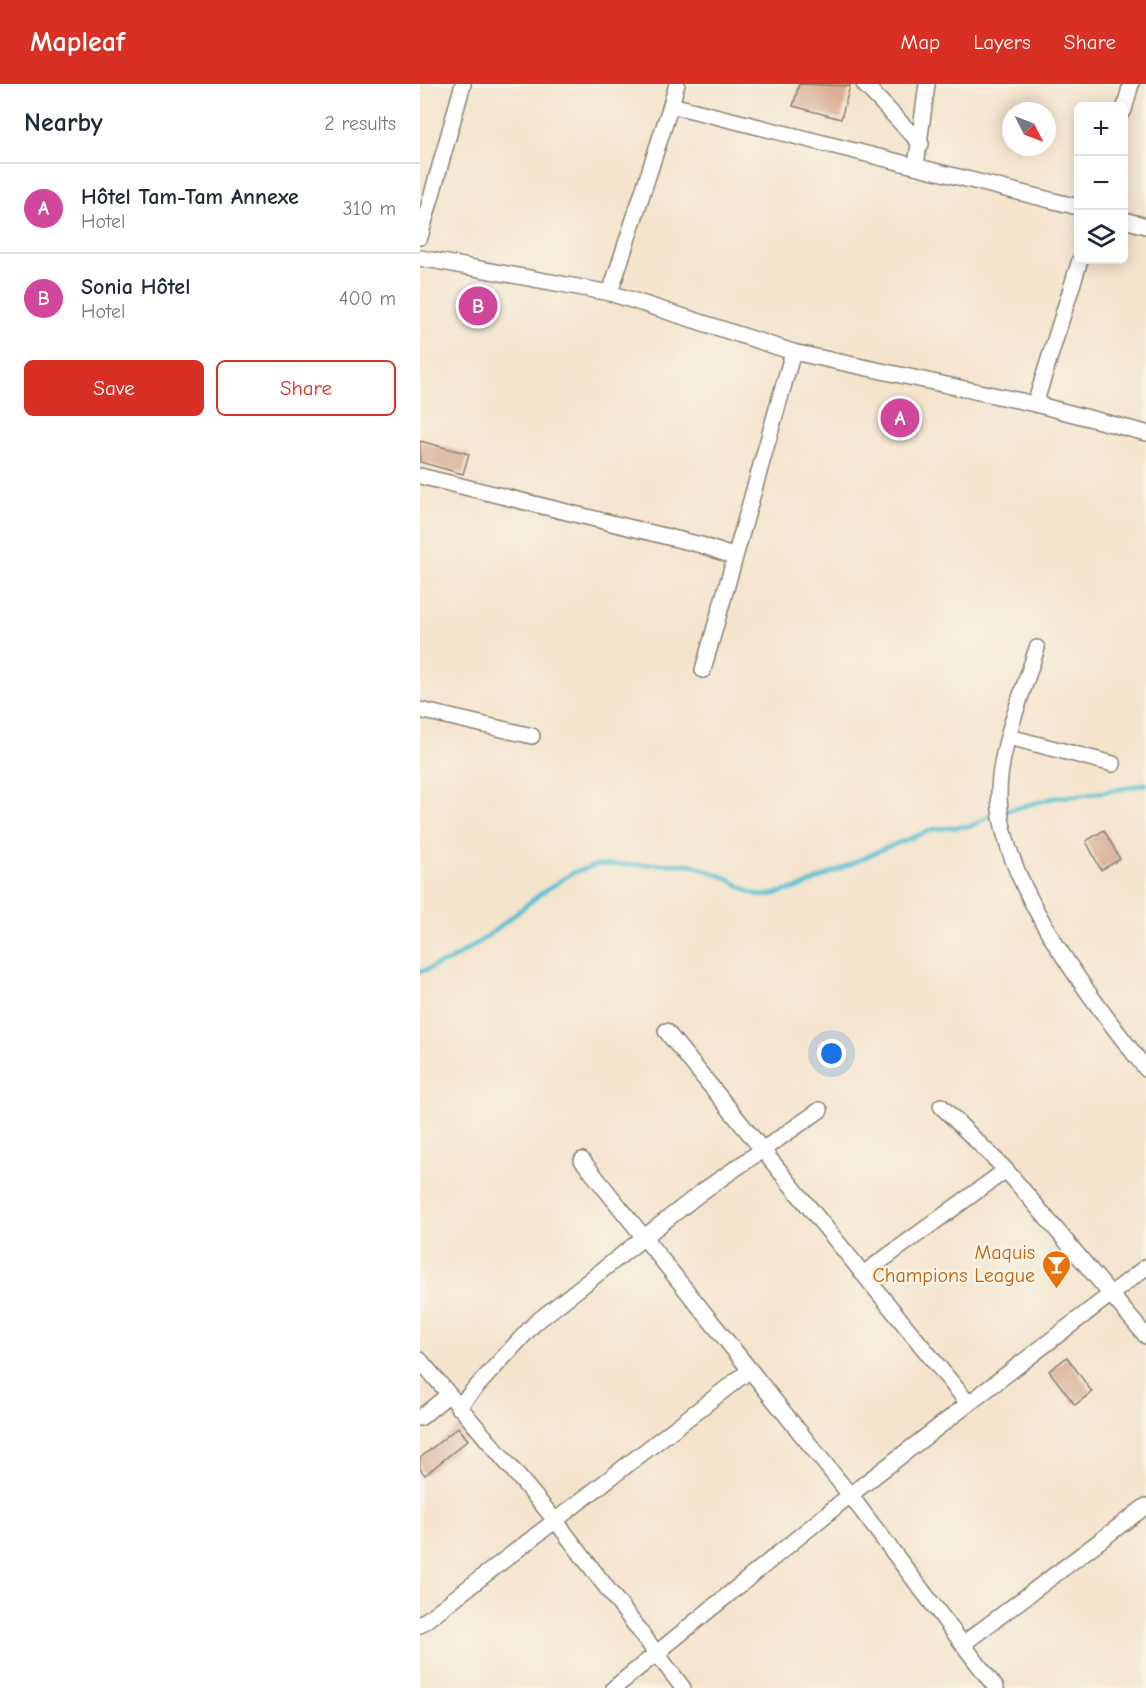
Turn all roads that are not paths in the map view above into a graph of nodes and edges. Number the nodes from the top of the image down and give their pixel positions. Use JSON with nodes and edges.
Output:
{"nodes":[{"id":1,"x":463,"y":84,"type":"edge"},
{"id":2,"x":677,"y":84,"type":"edge"},
{"id":3,"x":864,"y":84,"type":"edge"},
{"id":4,"x":927,"y":84,"type":"edge"},
{"id":5,"x":1131,"y":84,"type":"edge"},
{"id":6,"x":1126,"y":102,"type":"edge"},
{"id":7,"x":671,"y":105,"type":"junction"},
{"id":8,"x":921,"y":144,"type":"junction"},
{"id":9,"x":916,"y":166,"type":"junction"},
{"id":10,"x":1074,"y":206,"type":"edge"},
{"id":11,"x":1128,"y":221,"type":"edge"},
{"id":12,"x":1146,"y":226,"type":"edge"},
{"id":13,"x":420,"y":237,"type":"edge"},
{"id":14,"x":420,"y":258,"type":"edge"},
{"id":15,"x":1079,"y":264,"type":"edge"},
{"id":16,"x":610,"y":293,"type":"junction"},
{"id":17,"x":793,"y":352,"type":"junction"},
{"id":18,"x":1035,"y":404,"type":"junction"},
{"id":19,"x":1146,"y":434,"type":"edge"},
{"id":20,"x":420,"y":476,"type":"edge"},
{"id":21,"x":735,"y":557,"type":"junction"},
{"id":22,"x":1037,"y":648,"type":"dead end"},
{"id":23,"x":704,"y":670,"type":"dead end"},
{"id":24,"x":420,"y":710,"type":"edge"},
{"id":25,"x":532,"y":736,"type":"dead end"},
{"id":26,"x":1009,"y":737,"type":"junction"},
{"id":27,"x":1113,"y":764,"type":"dead end"},
{"id":28,"x":666,"y":1031,"type":"dead end"},
{"id":29,"x":1146,"y":1069,"type":"edge"},
{"id":30,"x":941,"y":1106,"type":"dead end"},
{"id":31,"x":820,"y":1110,"type":"dead end"},
{"id":32,"x":764,"y":1151,"type":"junction"},
{"id":33,"x":582,"y":1160,"type":"dead end"},
{"id":34,"x":1006,"y":1170,"type":"junction"},
{"id":35,"x":645,"y":1238,"type":"junction"},
{"id":36,"x":1146,"y":1267,"type":"edge"},
{"id":37,"x":863,"y":1274,"type":"junction"},
{"id":38,"x":1112,"y":1294,"type":"junction"},
{"id":39,"x":1146,"y":1336,"type":"edge"},
{"id":40,"x":420,"y":1360,"type":"edge"},
{"id":41,"x":750,"y":1370,"type":"junction"},
{"id":42,"x":453,"y":1401,"type":"junction"},
{"id":43,"x":968,"y":1403,"type":"junction"},
{"id":44,"x":420,"y":1418,"type":"edge"},
{"id":45,"x":850,"y":1495,"type":"junction"},
{"id":46,"x":1146,"y":1506,"type":"edge"},
{"id":47,"x":555,"y":1520,"type":"junction"},
{"id":48,"x":420,"y":1625,"type":"edge"},
{"id":49,"x":963,"y":1644,"type":"junction"},
{"id":50,"x":656,"y":1654,"type":"junction"},
{"id":51,"x":614,"y":1688,"type":"edge"},
{"id":52,"x":683,"y":1688,"type":"edge"},
{"id":53,"x":996,"y":1688,"type":"edge"}],
"edges":[{"from":1,"to":13,"type":"street"},
{"from":2,"to":7,"type":"street"},
{"from":3,"to":8,"type":"street"},
{"from":4,"to":8,"type":"street"},
{"from":5,"to":6,"type":"street"},
{"from":7,"to":9,"type":"street"},
{"from":7,"to":16,"type":"street"},
{"from":8,"to":9,"type":"street"},
{"from":9,"to":10,"type":"street"},
{"from":11,"to":12,"type":"street"},
{"from":14,"to":16,"type":"street"},
{"from":15,"to":18,"type":"street"},
{"from":16,"to":17,"type":"street"},
{"from":17,"to":18,"type":"street"},
{"from":17,"to":21,"type":"street"},
{"from":18,"to":19,"type":"street"},
{"from":20,"to":21,"type":"street"},
{"from":21,"to":23,"type":"street"},
{"from":22,"to":26,"type":"street"},
{"from":24,"to":25,"type":"street"},
{"from":26,"to":27,"type":"street"},
{"from":26,"to":29,"type":"street"},
{"from":28,"to":32,"type":"street"},
{"from":30,"to":34,"type":"street"},
{"from":31,"to":32,"type":"street"},
{"from":32,"to":35,"type":"street"},
{"from":32,"to":37,"type":"street"},
{"from":33,"to":35,"type":"street"},
{"from":34,"to":37,"type":"street"},
{"from":34,"to":38,"type":"street"},
{"from":35,"to":41,"type":"street"},
{"from":35,"to":42,"type":"street"},
{"from":36,"to":38,"type":"street"},
{"from":37,"to":43,"type":"street"},
{"from":38,"to":39,"type":"street"},
{"from":38,"to":43,"type":"street"},
{"from":40,"to":42,"type":"street"},
{"from":41,"to":45,"type":"street"},
{"from":41,"to":47,"type":"street"},
{"from":42,"to":44,"type":"street"},
{"from":42,"to":47,"type":"street"},
{"from":43,"to":45,"type":"street"},
{"from":45,"to":49,"type":"street"},
{"from":45,"to":50,"type":"street"},
{"from":46,"to":49,"type":"street"},
{"from":47,"to":48,"type":"street"},
{"from":47,"to":50,"type":"street"},
{"from":49,"to":53,"type":"street"},
{"from":50,"to":51,"type":"street"},
{"from":50,"to":52,"type":"street"}]}
